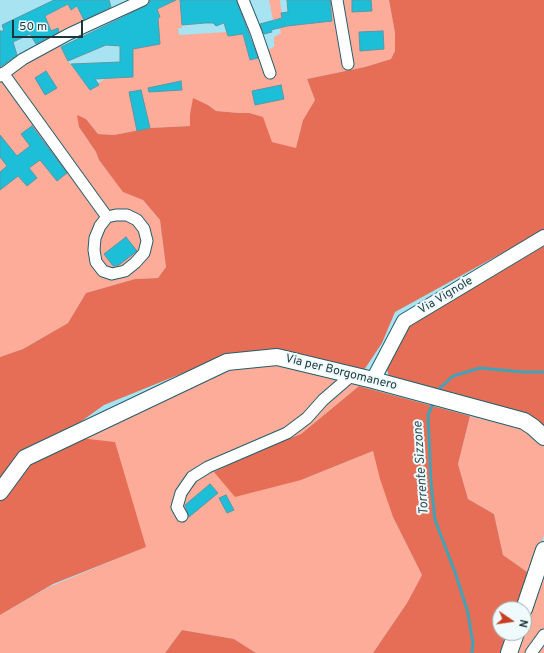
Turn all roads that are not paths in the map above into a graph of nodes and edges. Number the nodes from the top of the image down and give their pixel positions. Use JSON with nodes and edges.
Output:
{"nodes":[{"id":1,"x":243,"y":0,"type":"edge"},
{"id":2,"x":337,"y":0,"type":"edge"},
{"id":3,"x":137,"y":1,"type":"edge"},
{"id":4,"x":348,"y":64,"type":"dead end"},
{"id":5,"x":2,"y":74,"type":"edge"},
{"id":6,"x":270,"y":74,"type":"dead end"},
{"id":7,"x":107,"y":217,"type":"junction"},
{"id":8,"x":544,"y":237,"type":"edge"},
{"id":9,"x":352,"y":375,"type":"junction"},
{"id":10,"x":373,"y":380,"type":"junction"},
{"id":11,"x":544,"y":437,"type":"edge"},
{"id":12,"x":0,"y":492,"type":"edge"},
{"id":13,"x":182,"y":516,"type":"dead end"},
{"id":14,"x":543,"y":559,"type":"edge"},
{"id":15,"x":527,"y":601,"type":"edge"},
{"id":16,"x":544,"y":635,"type":"edge"},
{"id":17,"x":514,"y":641,"type":"edge"},
{"id":18,"x":510,"y":653,"type":"edge"},
{"id":19,"x":531,"y":653,"type":"edge"}],
"edges":[{"from":1,"to":6,"type":"street"},
{"from":2,"to":4,"type":"street"},
{"from":3,"to":5,"type":"street"},
{"from":5,"to":7,"type":"street"},
{"from":7,"to":7,"type":"street"},
{"from":8,"to":10,"type":"street","name":"Via Vignole"},
{"from":9,"to":10,"type":"main road","name":"Via per Borgomanero"},
{"from":9,"to":12,"type":"main road","name":"Via per Borgomanero"},
{"from":9,"to":13,"type":"street"},
{"from":10,"to":11,"type":"main road","name":"Via per Borgomanero"},
{"from":14,"to":15,"type":"main road"},
{"from":16,"to":19,"type":"street"},
{"from":17,"to":18,"type":"main road"}]}
